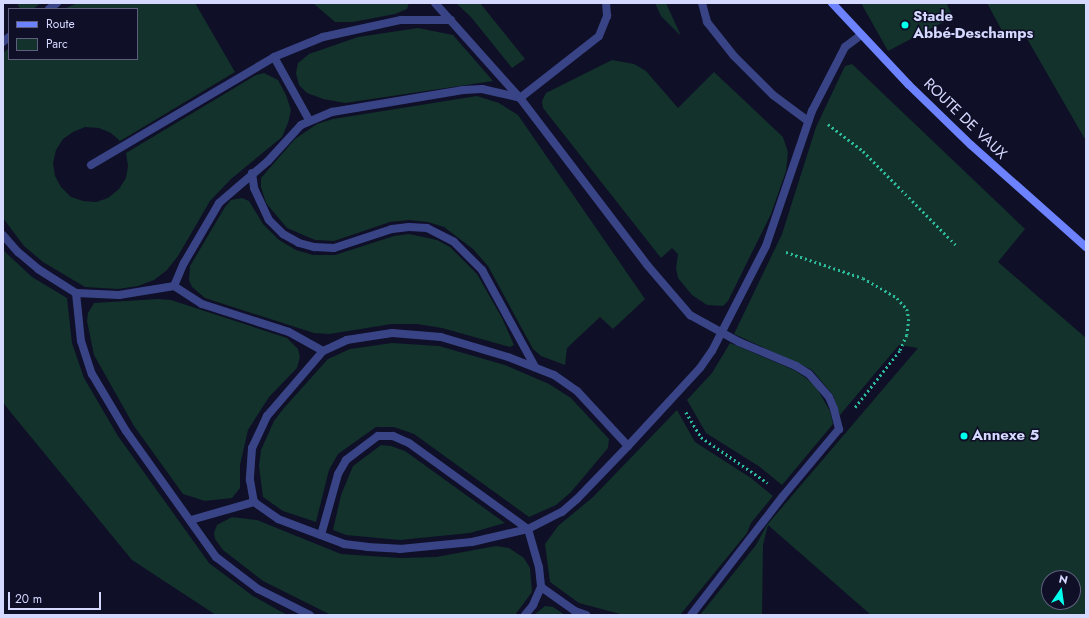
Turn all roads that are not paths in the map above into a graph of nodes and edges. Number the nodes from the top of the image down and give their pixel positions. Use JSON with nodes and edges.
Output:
{"nodes":[{"id":1,"x":436,"y":3,"type":"edge"},
{"id":2,"x":606,"y":3,"type":"edge"},
{"id":3,"x":702,"y":3,"type":"edge"},
{"id":4,"x":832,"y":3,"type":"edge"},
{"id":5,"x":452,"y":20,"type":"junction"},
{"id":6,"x":861,"y":35,"type":"junction"},
{"id":7,"x":274,"y":57,"type":"junction"},
{"id":8,"x":520,"y":98,"type":"junction"},
{"id":9,"x":309,"y":120,"type":"junction"},
{"id":10,"x":808,"y":121,"type":"junction"},
{"id":11,"x":91,"y":165,"type":"dead end"},
{"id":12,"x":252,"y":173,"type":"junction"},
{"id":13,"x":3,"y":235,"type":"edge"},
{"id":14,"x":1086,"y":247,"type":"edge"},
{"id":15,"x":174,"y":286,"type":"junction"},
{"id":16,"x":76,"y":293,"type":"junction"},
{"id":17,"x":721,"y":333,"type":"junction"},
{"id":18,"x":323,"y":351,"type":"junction"},
{"id":19,"x":535,"y":366,"type":"junction"},
{"id":20,"x":628,"y":446,"type":"junction"},
{"id":21,"x":254,"y":502,"type":"junction"},
{"id":22,"x":191,"y":520,"type":"junction"},
{"id":23,"x":528,"y":530,"type":"junction"},
{"id":24,"x":321,"y":535,"type":"junction"},
{"id":25,"x":541,"y":587,"type":"junction"},
{"id":26,"x":310,"y":615,"type":"edge"},
{"id":27,"x":525,"y":615,"type":"edge"},
{"id":28,"x":586,"y":615,"type":"edge"},
{"id":29,"x":691,"y":615,"type":"edge"}],
"edges":[{"from":1,"to":5,"type":"lane"},
{"from":2,"to":8,"type":"lane"},
{"from":3,"to":10,"type":"lane"},
{"from":4,"to":6,"type":"street","name":"ROUTE DE VAUX"},
{"from":5,"to":7,"type":"lane"},
{"from":5,"to":8,"type":"lane"},
{"from":6,"to":10,"type":"lane"},
{"from":6,"to":14,"type":"street","name":"ROUTE DE VAUX"},
{"from":7,"to":9,"type":"lane"},
{"from":7,"to":11,"type":"lane"},
{"from":8,"to":9,"type":"lane"},
{"from":8,"to":17,"type":"lane"},
{"from":9,"to":12,"type":"lane"},
{"from":10,"to":17,"type":"lane"},
{"from":12,"to":15,"type":"lane"},
{"from":12,"to":19,"type":"lane"},
{"from":13,"to":16,"type":"lane"},
{"from":15,"to":16,"type":"lane"},
{"from":15,"to":18,"type":"lane"},
{"from":16,"to":22,"type":"lane"},
{"from":17,"to":20,"type":"lane"},
{"from":17,"to":29,"type":"lane"},
{"from":18,"to":19,"type":"lane"},
{"from":18,"to":21,"type":"lane"},
{"from":19,"to":20,"type":"lane"},
{"from":20,"to":23,"type":"lane"},
{"from":21,"to":22,"type":"lane"},
{"from":21,"to":24,"type":"lane"},
{"from":22,"to":26,"type":"lane"},
{"from":23,"to":24,"type":"lane"},
{"from":23,"to":24,"type":"lane"},
{"from":23,"to":25,"type":"lane"},
{"from":25,"to":27,"type":"lane"},
{"from":25,"to":28,"type":"lane"}]}
